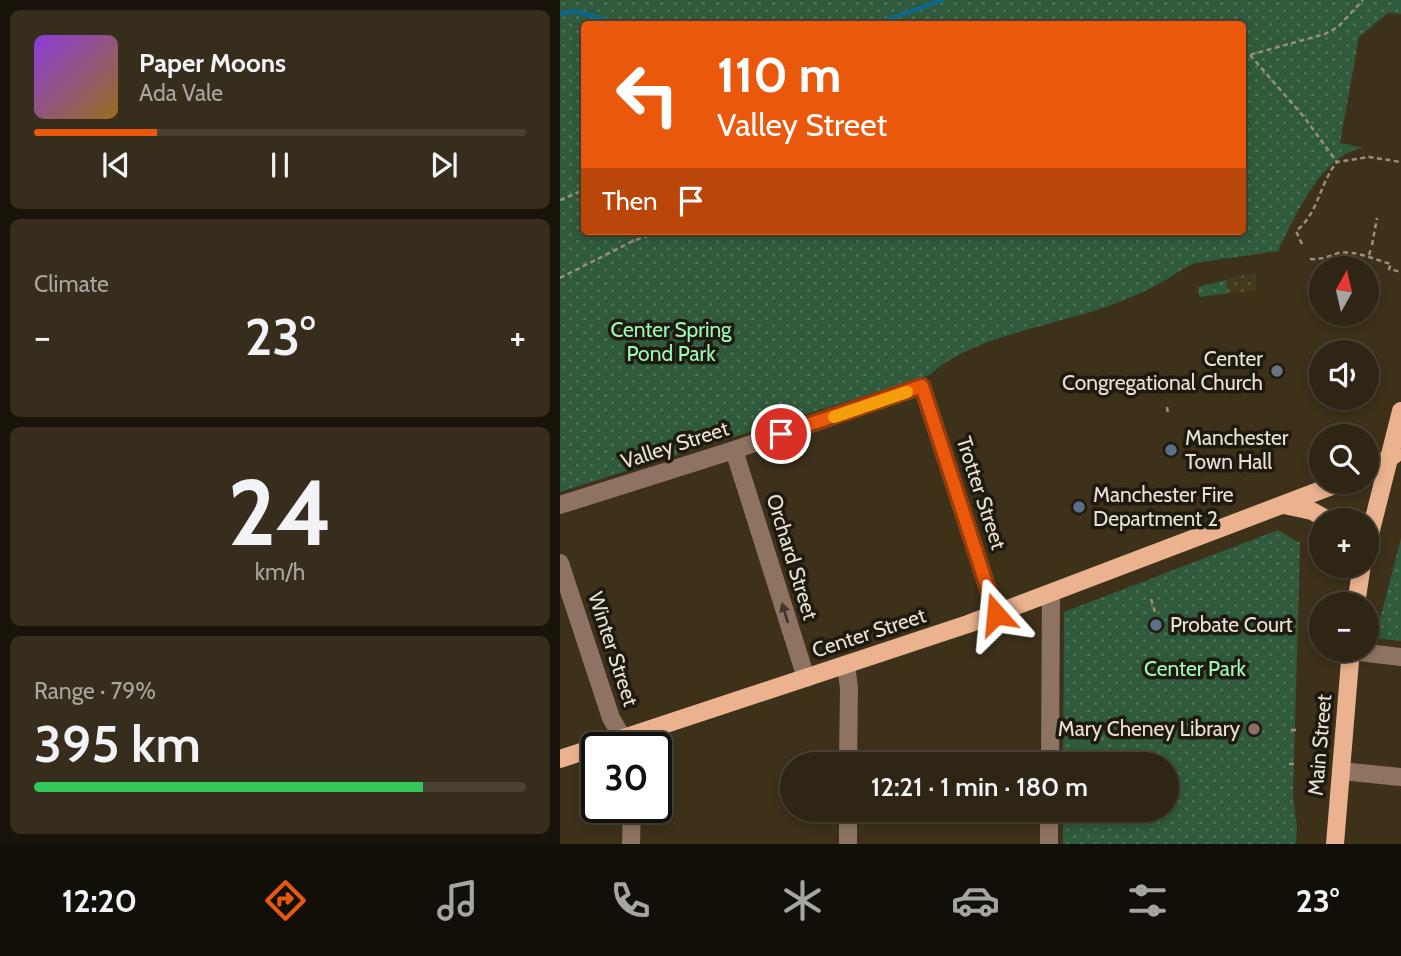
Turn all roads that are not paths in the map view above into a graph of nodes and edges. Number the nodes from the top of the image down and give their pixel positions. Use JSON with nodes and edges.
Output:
{"nodes":[{"id":1,"x":922,"y":386,"type":"joint"},
{"id":2,"x":1401,"y":411,"type":"edge"},
{"id":3,"x":734,"y":450,"type":"junction"},
{"id":4,"x":1397,"y":455,"type":"edge"},
{"id":5,"x":1379,"y":465,"type":"edge"},
{"id":6,"x":1312,"y":494,"type":"edge"},
{"id":7,"x":560,"y":505,"type":"edge"},
{"id":8,"x":1284,"y":505,"type":"junction"},
{"id":9,"x":1379,"y":510,"type":"edge"},
{"id":10,"x":1309,"y":511,"type":"edge"},
{"id":11,"x":560,"y":563,"type":"edge"},
{"id":12,"x":1051,"y":594,"type":"junction"},
{"id":13,"x":996,"y":614,"type":"junction"},
{"id":14,"x":1379,"y":654,"type":"edge"},
{"id":15,"x":1401,"y":657,"type":"edge"},
{"id":16,"x":1350,"y":662,"type":"edge"},
{"id":17,"x":846,"y":665,"type":"junction"},
{"id":18,"x":806,"y":678,"type":"junction"},
{"id":19,"x":619,"y":732,"type":"edge"},
{"id":20,"x":656,"y":732,"type":"edge"},
{"id":21,"x":848,"y":752,"type":"edge"},
{"id":22,"x":1050,"y":752,"type":"edge"},
{"id":23,"x":581,"y":754,"type":"edge"},
{"id":24,"x":560,"y":759,"type":"edge"},
{"id":25,"x":1341,"y":771,"type":"junction"},
{"id":26,"x":1401,"y":776,"type":"edge"},
{"id":27,"x":848,"y":822,"type":"edge"},
{"id":28,"x":1049,"y":822,"type":"edge"},
{"id":29,"x":632,"y":823,"type":"edge"},
{"id":30,"x":631,"y":844,"type":"edge"},
{"id":31,"x":848,"y":844,"type":"edge"},
{"id":32,"x":1049,"y":844,"type":"edge"},
{"id":33,"x":1335,"y":844,"type":"edge"}],
"edges":[{"from":1,"to":3,"type":"street","name":"Valley Street"},
{"from":1,"to":13,"type":"street","name":"Trotter Street"},
{"from":2,"to":4,"type":"main road"},
{"from":3,"to":7,"type":"street","name":"Valley Street"},
{"from":18,"to":3,"type":"street","name":"Orchard Street","one_way":true},
{"from":4,"to":5,"type":"main road"},
{"from":4,"to":9,"type":"main road"},
{"from":6,"to":8,"type":"main road","name":"Center Street"},
{"from":8,"to":10,"type":"main road"},
{"from":8,"to":12,"type":"main road","name":"Center Street"},
{"from":11,"to":19,"type":"street","name":"Winter Street"},
{"from":12,"to":13,"type":"main road","name":"Center Street"},
{"from":12,"to":22,"type":"street"},
{"from":13,"to":17,"type":"main road","name":"Center Street"},
{"from":14,"to":15,"type":"street"},
{"from":16,"to":25,"type":"main road","name":"Main Street"},
{"from":17,"to":18,"type":"main road","name":"Center Street"},
{"from":17,"to":21,"type":"street"},
{"from":18,"to":20,"type":"main road","name":"Center Street"},
{"from":23,"to":24,"type":"main road","name":"Center Street"},
{"from":25,"to":26,"type":"street"},
{"from":25,"to":33,"type":"main road","name":"Main Street"},
{"from":27,"to":31,"type":"street"},
{"from":28,"to":32,"type":"street"},
{"from":29,"to":30,"type":"street"}]}
